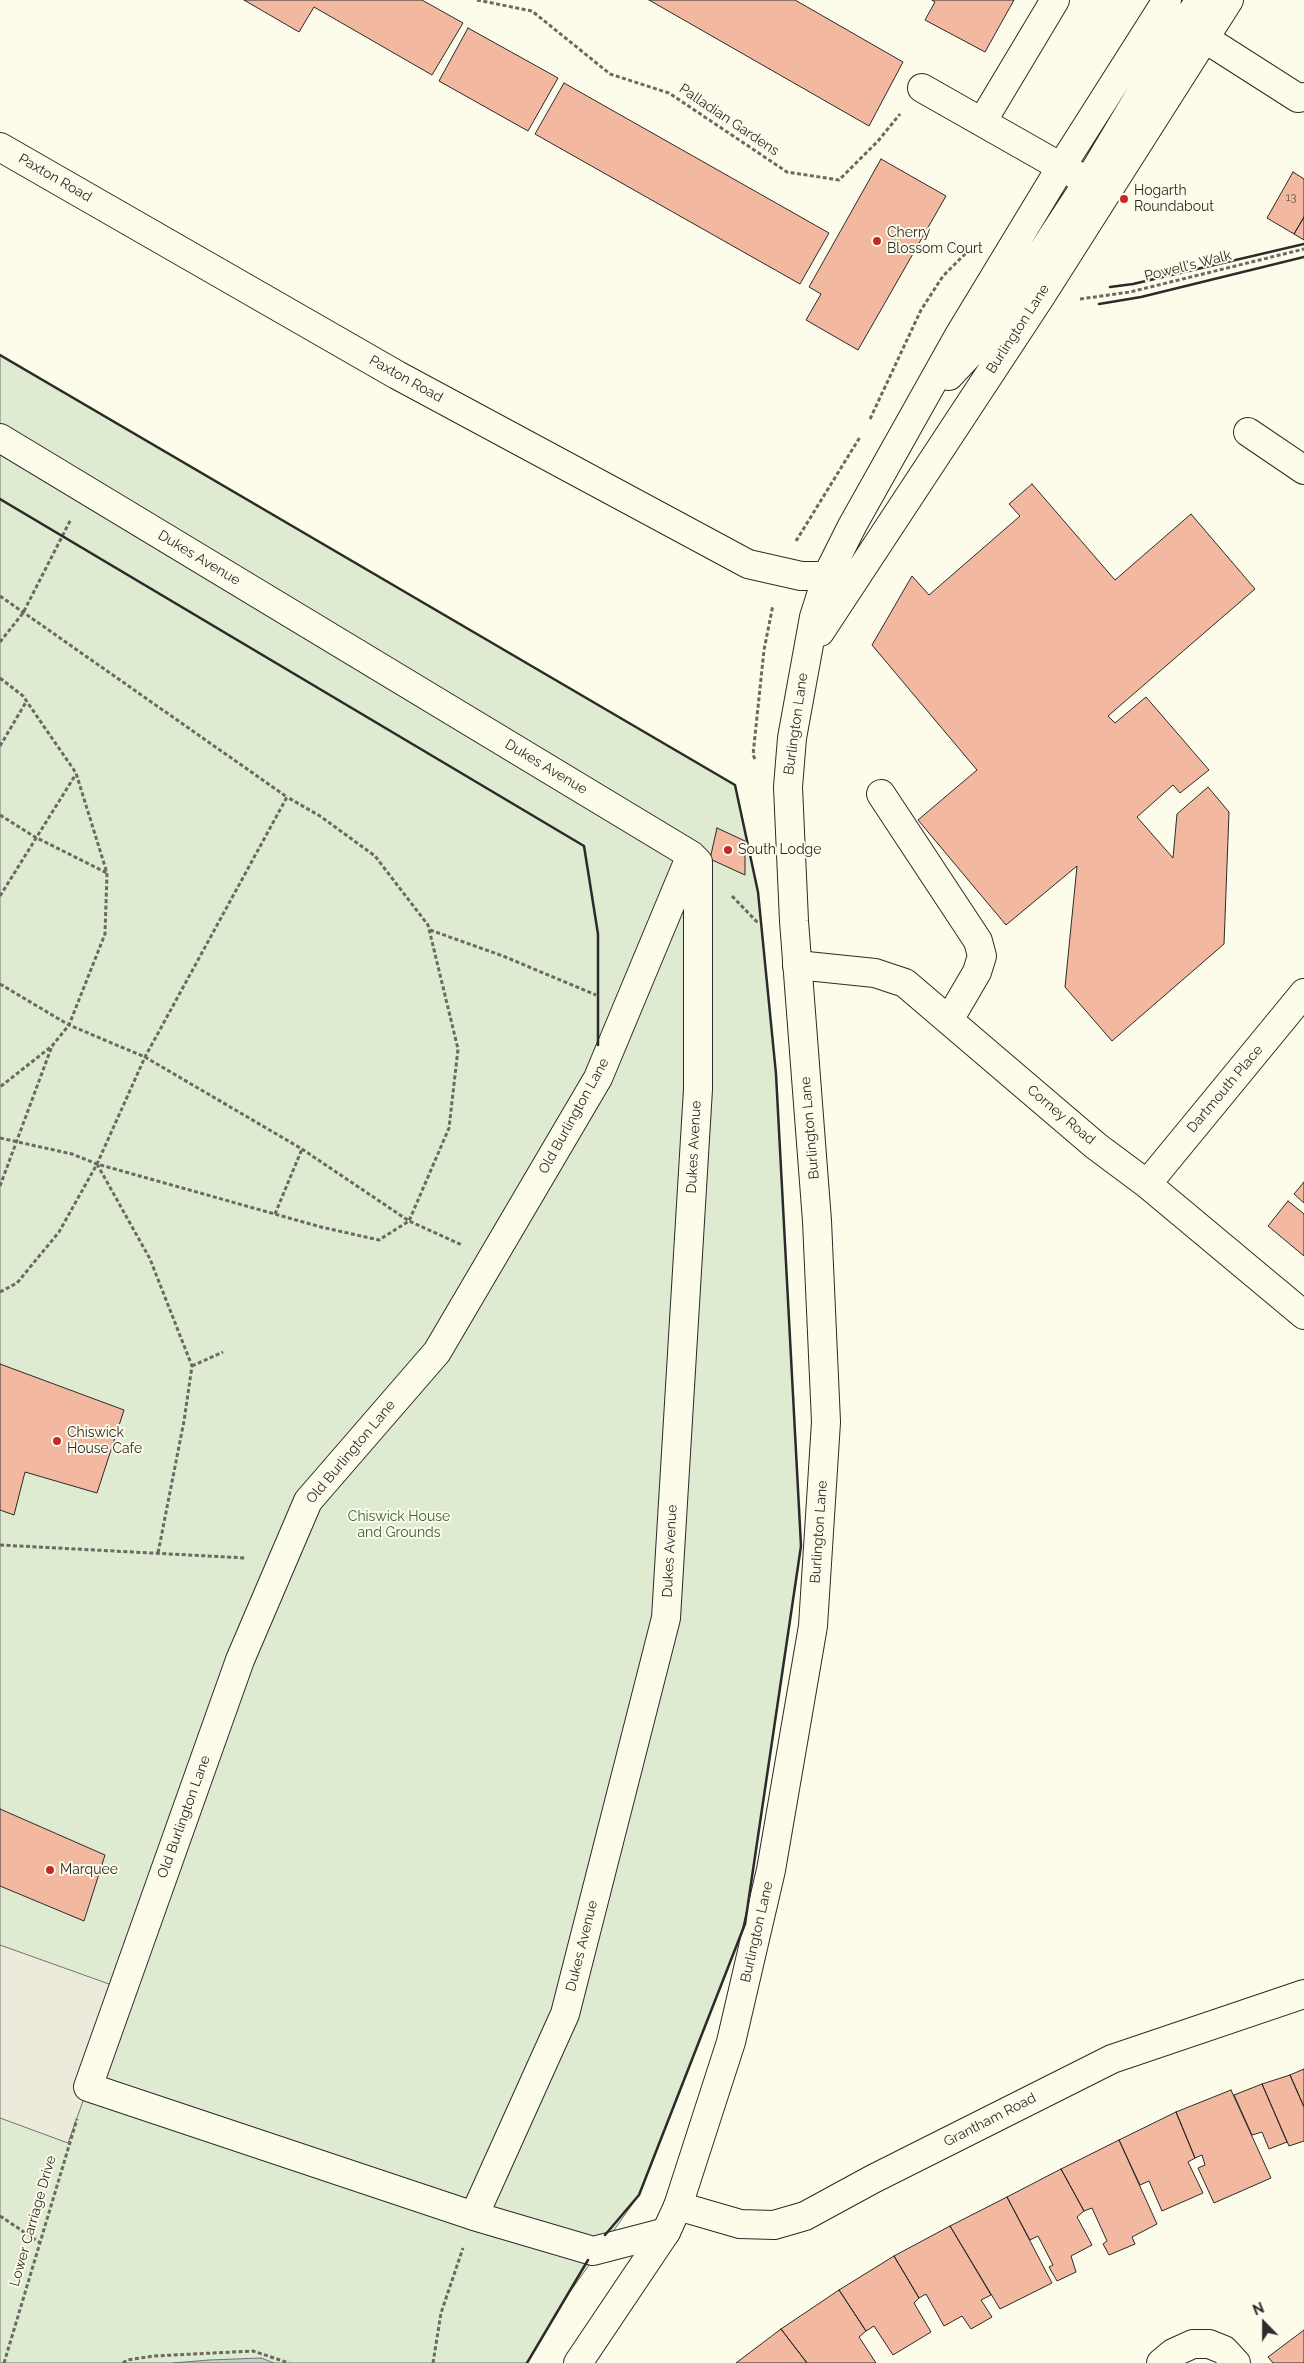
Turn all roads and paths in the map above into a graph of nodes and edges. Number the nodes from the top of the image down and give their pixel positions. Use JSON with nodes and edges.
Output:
{"nodes":[{"id":1,"x":477,"y":0,"type":"edge"},
{"id":2,"x":1055,"y":0,"type":"edge"},
{"id":3,"x":1168,"y":0,"type":"edge"},
{"id":4,"x":1200,"y":0,"type":"edge"},
{"id":5,"x":1230,"y":0,"type":"edge"},
{"id":6,"x":1204,"y":38,"type":"junction"},
{"id":7,"x":922,"y":88,"type":"joint"},
{"id":8,"x":1304,"y":97,"type":"edge"},
{"id":9,"x":982,"y":122,"type":"junction"},
{"id":10,"x":0,"y":147,"type":"edge"},
{"id":11,"x":1061,"y":167,"type":"junction"},
{"id":12,"x":1098,"y":186,"type":"junction"},
{"id":13,"x":1304,"y":249,"type":"edge"},
{"id":14,"x":1075,"y":300,"type":"dead end"},
{"id":15,"x":919,"y":408,"type":"junction"},
{"id":16,"x":1248,"y":432,"type":"dead end"},
{"id":17,"x":0,"y":438,"type":"edge"},
{"id":18,"x":1304,"y":470,"type":"edge"},
{"id":19,"x":72,"y":517,"type":"dead end"},
{"id":20,"x":827,"y":576,"type":"junction"},
{"id":21,"x":0,"y":596,"type":"edge"},
{"id":22,"x":775,"y":597,"type":"dead end"},
{"id":23,"x":23,"y":613,"type":"junction"},
{"id":24,"x":0,"y":642,"type":"edge"},
{"id":25,"x":806,"y":657,"type":"junction"},
{"id":26,"x":0,"y":678,"type":"edge"},
{"id":27,"x":26,"y":702,"type":"junction"},
{"id":28,"x":755,"y":740,"type":"dead end"},
{"id":29,"x":0,"y":746,"type":"edge"},
{"id":30,"x":76,"y":773,"type":"junction"},
{"id":31,"x":881,"y":794,"type":"dead end"},
{"id":32,"x":287,"y":797,"type":"junction"},
{"id":33,"x":0,"y":815,"type":"edge"},
{"id":34,"x":35,"y":837,"type":"junction"},
{"id":35,"x":691,"y":855,"type":"junction"},
{"id":36,"x":107,"y":873,"type":"junction"},
{"id":37,"x":0,"y":896,"type":"edge"},
{"id":38,"x":429,"y":930,"type":"junction"},
{"id":39,"x":797,"y":965,"type":"junction"},
{"id":40,"x":0,"y":984,"type":"edge"},
{"id":41,"x":1304,"y":994,"type":"edge"},
{"id":42,"x":627,"y":1008,"type":"junction"},
{"id":43,"x":949,"y":1020,"type":"junction"},
{"id":44,"x":69,"y":1025,"type":"junction"},
{"id":45,"x":52,"y":1046,"type":"junction"},
{"id":46,"x":145,"y":1057,"type":"junction"},
{"id":47,"x":0,"y":1087,"type":"edge"},
{"id":48,"x":0,"y":1138,"type":"edge"},
{"id":49,"x":17,"y":1141,"type":"junction"},
{"id":50,"x":302,"y":1149,"type":"junction"},
{"id":51,"x":97,"y":1164,"type":"junction"},
{"id":52,"x":1147,"y":1184,"type":"junction"},
{"id":53,"x":0,"y":1186,"type":"edge"},
{"id":54,"x":275,"y":1214,"type":"junction"},
{"id":55,"x":409,"y":1221,"type":"junction"},
{"id":56,"x":492,"y":1258,"type":"junction"},
{"id":57,"x":0,"y":1292,"type":"edge"},
{"id":58,"x":1304,"y":1315,"type":"edge"},
{"id":59,"x":223,"y":1352,"type":"dead end"},
{"id":60,"x":192,"y":1366,"type":"junction"},
{"id":61,"x":0,"y":1545,"type":"edge"},
{"id":62,"x":158,"y":1553,"type":"junction"},
{"id":63,"x":282,"y":1561,"type":"junction"},
{"id":64,"x":1304,"y":1994,"type":"edge"},
{"id":65,"x":88,"y":2087,"type":"junction"},
{"id":66,"x":678,"y":2206,"type":"junction"},
{"id":67,"x":0,"y":2216,"type":"edge"},
{"id":68,"x":474,"y":2216,"type":"junction"},
{"id":69,"x":666,"y":2232,"type":"junction"},
{"id":70,"x":39,"y":2242,"type":"junction"},
{"id":71,"x":4,"y":2363,"type":"edge"},
{"id":72,"x":123,"y":2363,"type":"edge"},
{"id":73,"x":288,"y":2363,"type":"edge"},
{"id":74,"x":433,"y":2363,"type":"edge"},
{"id":75,"x":578,"y":2363,"type":"edge"},
{"id":76,"x":1162,"y":2363,"type":"edge"},
{"id":77,"x":1236,"y":2363,"type":"edge"}],
"edges":[{"from":1,"to":7,"type":"path","name":"Palladian Gardens"},
{"from":2,"to":9,"type":"main road"},
{"from":3,"to":11,"type":"main road","name":"Burlington Lane"},
{"from":4,"to":12,"type":"main road"},
{"from":5,"to":6,"type":"main road","name":"Burlington Lane"},
{"from":6,"to":8,"type":"main road"},
{"from":6,"to":12,"type":"main road","name":"Burlington Lane"},
{"from":7,"to":9,"type":"main road"},
{"from":9,"to":11,"type":"main road"},
{"from":10,"to":20,"type":"main road","name":"Paxton Road"},
{"from":11,"to":12,"type":"main road"},
{"from":11,"to":15,"type":"main road","name":"Burlington Lane"},
{"from":12,"to":15,"type":"main road"},
{"from":12,"to":25,"type":"main road","name":"Burlington Lane"},
{"from":13,"to":14,"type":"path","name":"Powell's Walk"},
{"from":15,"to":20,"type":"main road","name":"Burlington Lane"},
{"from":16,"to":18,"type":"main road"},
{"from":17,"to":35,"type":"main road","name":"Dukes Avenue"},
{"from":19,"to":23,"type":"path"},
{"from":20,"to":25,"type":"main road","name":"Burlington Lane"},
{"from":21,"to":23,"type":"path"},
{"from":22,"to":28,"type":"path"},
{"from":23,"to":24,"type":"path"},
{"from":23,"to":32,"type":"path"},
{"from":25,"to":39,"type":"main road","name":"Burlington Lane"},
{"from":26,"to":27,"type":"path"},
{"from":27,"to":29,"type":"path"},
{"from":27,"to":30,"type":"path"},
{"from":30,"to":34,"type":"path"},
{"from":30,"to":36,"type":"path"},
{"from":31,"to":43,"type":"main road"},
{"from":32,"to":38,"type":"path"},
{"from":32,"to":46,"type":"path"},
{"from":33,"to":34,"type":"path"},
{"from":34,"to":36,"type":"path"},
{"from":34,"to":37,"type":"path"},
{"from":35,"to":42,"type":"main road","name":"Old Burlington Lane"},
{"from":35,"to":68,"type":"main road","name":"Dukes Avenue"},
{"from":36,"to":44,"type":"path"},
{"from":38,"to":42,"type":"path"},
{"from":38,"to":55,"type":"path"},
{"from":39,"to":43,"type":"main road","name":"Corney Road"},
{"from":39,"to":66,"type":"main road","name":"Burlington Lane"},
{"from":40,"to":44,"type":"path"},
{"from":41,"to":52,"type":"main road","name":"Dartmouth Place"},
{"from":42,"to":56,"type":"main road","name":"Old Burlington Lane"},
{"from":43,"to":52,"type":"main road","name":"Corney Road"},
{"from":44,"to":45,"type":"path"},
{"from":44,"to":46,"type":"path"},
{"from":45,"to":47,"type":"path"},
{"from":45,"to":49,"type":"path"},
{"from":46,"to":50,"type":"path"},
{"from":46,"to":51,"type":"path"},
{"from":48,"to":49,"type":"path"},
{"from":49,"to":51,"type":"path"},
{"from":49,"to":53,"type":"path"},
{"from":50,"to":54,"type":"path"},
{"from":50,"to":55,"type":"path"},
{"from":51,"to":54,"type":"path"},
{"from":51,"to":57,"type":"path"},
{"from":51,"to":60,"type":"path"},
{"from":52,"to":58,"type":"main road","name":"Corney Road"},
{"from":54,"to":55,"type":"path"},
{"from":55,"to":56,"type":"path"},
{"from":56,"to":63,"type":"main road","name":"Old Burlington Lane"},
{"from":59,"to":60,"type":"path"},
{"from":60,"to":62,"type":"path"},
{"from":61,"to":62,"type":"path"},
{"from":62,"to":63,"type":"path"},
{"from":63,"to":65,"type":"main road","name":"Old Burlington Lane"},
{"from":64,"to":66,"type":"main road","name":"Grantham Road"},
{"from":65,"to":68,"type":"main road"},
{"from":65,"to":70,"type":"path","name":"Lower Carriage Drive"},
{"from":66,"to":69,"type":"main road","name":"Burlington Lane"},
{"from":67,"to":70,"type":"path"},
{"from":68,"to":69,"type":"main road"},
{"from":68,"to":74,"type":"path"},
{"from":69,"to":75,"type":"main road","name":"Burlington Lane"},
{"from":70,"to":71,"type":"path","name":"Lower Carriage Drive"},
{"from":72,"to":73,"type":"path"},
{"from":76,"to":77,"type":"main road"}]}
